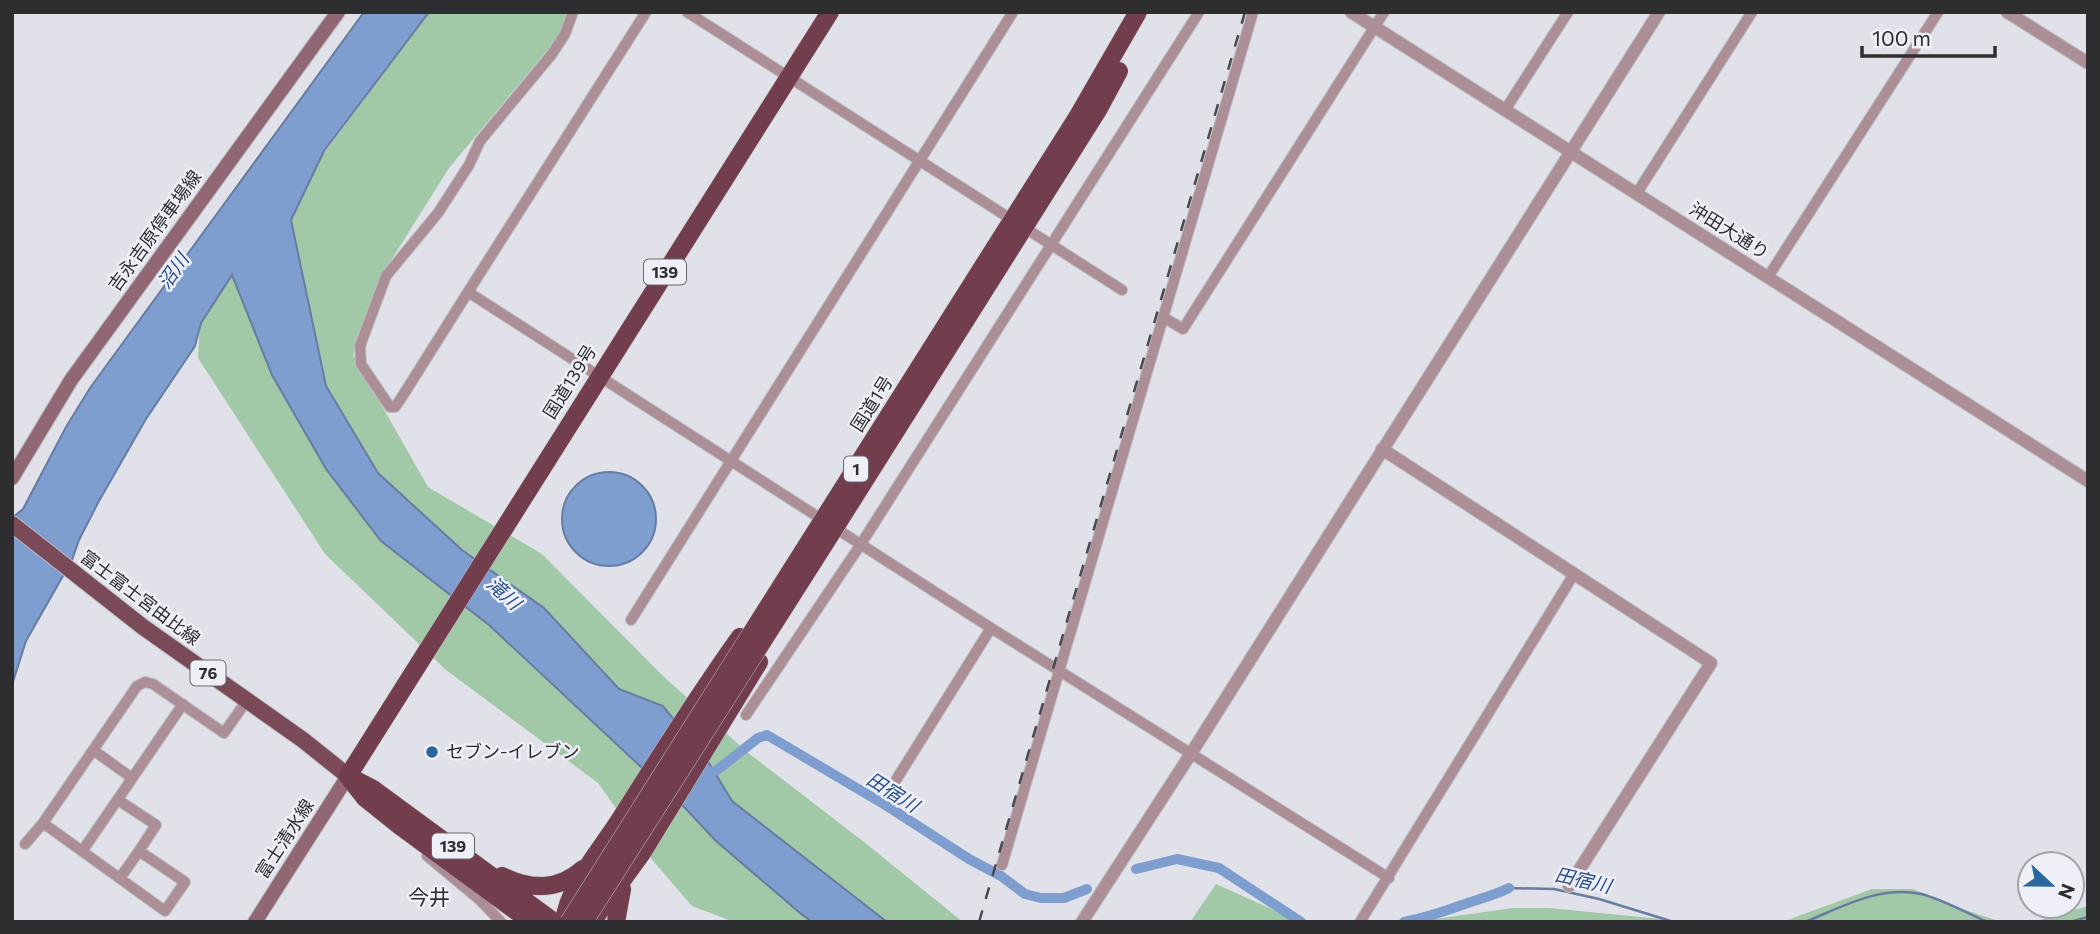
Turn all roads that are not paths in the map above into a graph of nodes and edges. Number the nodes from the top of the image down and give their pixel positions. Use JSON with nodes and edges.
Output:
{"nodes":[{"id":1,"x":338,"y":12,"type":"edge"},
{"id":2,"x":573,"y":12,"type":"edge"},
{"id":3,"x":646,"y":12,"type":"edge"},
{"id":4,"x":687,"y":12,"type":"edge"},
{"id":5,"x":830,"y":12,"type":"edge"},
{"id":6,"x":1013,"y":12,"type":"edge"},
{"id":7,"x":1138,"y":12,"type":"edge"},
{"id":8,"x":1151,"y":12,"type":"edge"},
{"id":9,"x":1199,"y":12,"type":"edge"},
{"id":10,"x":1253,"y":12,"type":"edge"},
{"id":11,"x":1351,"y":12,"type":"edge"},
{"id":12,"x":1384,"y":12,"type":"edge"},
{"id":13,"x":1568,"y":12,"type":"edge"},
{"id":14,"x":1659,"y":12,"type":"edge"},
{"id":15,"x":1752,"y":12,"type":"edge"},
{"id":16,"x":1938,"y":12,"type":"edge"},
{"id":17,"x":2007,"y":12,"type":"edge"},
{"id":18,"x":1374,"y":27,"type":"junction"},
{"id":19,"x":2088,"y":63,"type":"edge"},
{"id":20,"x":788,"y":77,"type":"junction"},
{"id":21,"x":1506,"y":110,"type":"junction"},
{"id":22,"x":1571,"y":152,"type":"junction"},
{"id":23,"x":919,"y":161,"type":"junction"},
{"id":24,"x":1637,"y":193,"type":"junction"},
{"id":25,"x":1051,"y":245,"type":"junction"},
{"id":26,"x":1768,"y":277,"type":"junction"},
{"id":27,"x":1122,"y":290,"type":"dead end"},
{"id":28,"x":468,"y":292,"type":"junction"},
{"id":29,"x":1163,"y":317,"type":"junction"},
{"id":30,"x":599,"y":376,"type":"junction"},
{"id":31,"x":1382,"y":449,"type":"junction"},
{"id":32,"x":730,"y":460,"type":"junction"},
{"id":33,"x":12,"y":478,"type":"edge"},
{"id":34,"x":2088,"y":481,"type":"edge"},
{"id":35,"x":12,"y":524,"type":"edge"},
{"id":36,"x":823,"y":534,"type":"junction"},
{"id":37,"x":861,"y":544,"type":"junction"},
{"id":38,"x":1574,"y":574,"type":"junction"},
{"id":39,"x":631,"y":620,"type":"dead end"},
{"id":40,"x":991,"y":628,"type":"junction"},
{"id":41,"x":1059,"y":670,"type":"junction"},
{"id":42,"x":247,"y":700,"type":"junction"},
{"id":43,"x":183,"y":704,"type":"junction"},
{"id":44,"x":746,"y":715,"type":"dead end"},
{"id":45,"x":93,"y":750,"type":"junction"},
{"id":46,"x":1192,"y":752,"type":"junction"},
{"id":47,"x":348,"y":776,"type":"junction"},
{"id":48,"x":132,"y":778,"type":"junction"},
{"id":49,"x":896,"y":780,"type":"dead end"},
{"id":50,"x":118,"y":800,"type":"junction"},
{"id":51,"x":43,"y":823,"type":"junction"},
{"id":52,"x":400,"y":826,"type":"junction"},
{"id":53,"x":25,"y":844,"type":"dead end"},
{"id":54,"x":83,"y":850,"type":"junction"},
{"id":55,"x":139,"y":851,"type":"junction"},
{"id":56,"x":594,"y":859,"type":"junction"},
{"id":57,"x":1002,"y":865,"type":"dead end"},
{"id":58,"x":469,"y":867,"type":"junction"},
{"id":59,"x":120,"y":878,"type":"junction"},
{"id":60,"x":1389,"y":878,"type":"junction"},
{"id":61,"x":625,"y":879,"type":"junction"},
{"id":62,"x":1569,"y":887,"type":"dead end"},
{"id":63,"x":255,"y":922,"type":"edge"},
{"id":64,"x":501,"y":922,"type":"edge"},
{"id":65,"x":510,"y":922,"type":"edge"},
{"id":66,"x":531,"y":922,"type":"edge"},
{"id":67,"x":554,"y":922,"type":"edge"},
{"id":68,"x":566,"y":922,"type":"edge"},
{"id":69,"x":584,"y":922,"type":"edge"},
{"id":70,"x":592,"y":922,"type":"edge"},
{"id":71,"x":616,"y":922,"type":"edge"},
{"id":72,"x":1082,"y":922,"type":"edge"},
{"id":73,"x":1360,"y":922,"type":"edge"}],
"edges":[{"from":1,"to":33,"type":"main road","name":"吉永吉原停車場線"},
{"from":2,"to":28,"type":"street"},
{"from":3,"to":28,"type":"street"},
{"from":4,"to":20,"type":"street"},
{"from":5,"to":20,"type":"highway","name":"国道139号","number":"139"},
{"from":6,"to":23,"type":"street"},
{"from":7,"to":36,"type":"highway","name":"国道1号","number":"1","bridge":true},
{"from":8,"to":36,"type":"highway","name":"国道1号","number":"1","bridge":true},
{"from":9,"to":25,"type":"street"},
{"from":10,"to":29,"type":"street"},
{"from":11,"to":18,"type":"street","name":"沖田大通り"},
{"from":12,"to":18,"type":"street"},
{"from":13,"to":21,"type":"street"},
{"from":14,"to":22,"type":"street"},
{"from":15,"to":24,"type":"street"},
{"from":16,"to":26,"type":"street"},
{"from":17,"to":19,"type":"street"},
{"from":18,"to":21,"type":"street","name":"沖田大通り"},
{"from":18,"to":29,"type":"street"},
{"from":20,"to":23,"type":"street"},
{"from":20,"to":30,"type":"highway","name":"国道139号","number":"139"},
{"from":21,"to":22,"type":"street","name":"沖田大通り"},
{"from":22,"to":24,"type":"street","name":"沖田大通り"},
{"from":22,"to":31,"type":"street"},
{"from":23,"to":25,"type":"street"},
{"from":23,"to":32,"type":"street"},
{"from":24,"to":26,"type":"street","name":"沖田大通り"},
{"from":25,"to":27,"type":"street"},
{"from":25,"to":37,"type":"street"},
{"from":26,"to":34,"type":"street","name":"沖田大通り"},
{"from":28,"to":30,"type":"street"},
{"from":29,"to":41,"type":"street"},
{"from":30,"to":32,"type":"street"},
{"from":30,"to":47,"type":"highway","name":"国道139号","number":"139"},
{"from":31,"to":38,"type":"street"},
{"from":31,"to":46,"type":"street"},
{"from":32,"to":37,"type":"street"},
{"from":32,"to":39,"type":"street"},
{"from":35,"to":42,"type":"main road","name":"富士富士宮由比線","number":"76"},
{"from":36,"to":56,"type":"highway","number":"1","bridge":true},
{"from":36,"to":61,"type":"highway","number":"1","bridge":true},
{"from":36,"to":68,"type":"highway","name":"国道1号","number":"1","bridge":true},
{"from":36,"to":69,"type":"highway","name":"国道1号","number":"1","bridge":true},
{"from":37,"to":40,"type":"street"},
{"from":37,"to":44,"type":"street"},
{"from":38,"to":60,"type":"street"},
{"from":38,"to":62,"type":"street"},
{"from":40,"to":41,"type":"street"},
{"from":40,"to":49,"type":"street"},
{"from":41,"to":46,"type":"street"},
{"from":41,"to":57,"type":"street"},
{"from":42,"to":43,"type":"street"},
{"from":42,"to":47,"type":"main road","name":"富士富士宮由比線","number":"76"},
{"from":43,"to":45,"type":"street"},
{"from":43,"to":48,"type":"street"},
{"from":45,"to":48,"type":"street"},
{"from":45,"to":51,"type":"street"},
{"from":46,"to":60,"type":"street"},
{"from":46,"to":72,"type":"street"},
{"from":47,"to":52,"type":"highway","number":"139"},
{"from":47,"to":58,"type":"highway","number":"139"},
{"from":47,"to":63,"type":"main road","name":"富士清水線"},
{"from":48,"to":50,"type":"street"},
{"from":50,"to":54,"type":"street"},
{"from":50,"to":55,"type":"street"},
{"from":51,"to":53,"type":"street"},
{"from":51,"to":54,"type":"street"},
{"from":52,"to":58,"type":"highway","number":"139"},
{"from":52,"to":64,"type":"street"},
{"from":54,"to":59,"type":"street"},
{"from":55,"to":59,"type":"street"},
{"from":55,"to":59,"type":"street"},
{"from":56,"to":58,"type":"highway","number":"1"},
{"from":56,"to":68,"type":"highway","number":"1"},
{"from":58,"to":65,"type":"highway"},
{"from":58,"to":66,"type":"highway","number":"139"},
{"from":58,"to":67,"type":"highway","number":"139"},
{"from":60,"to":73,"type":"street"},
{"from":61,"to":70,"type":"highway","number":"1"},
{"from":61,"to":71,"type":"highway","number":"1"}]}
